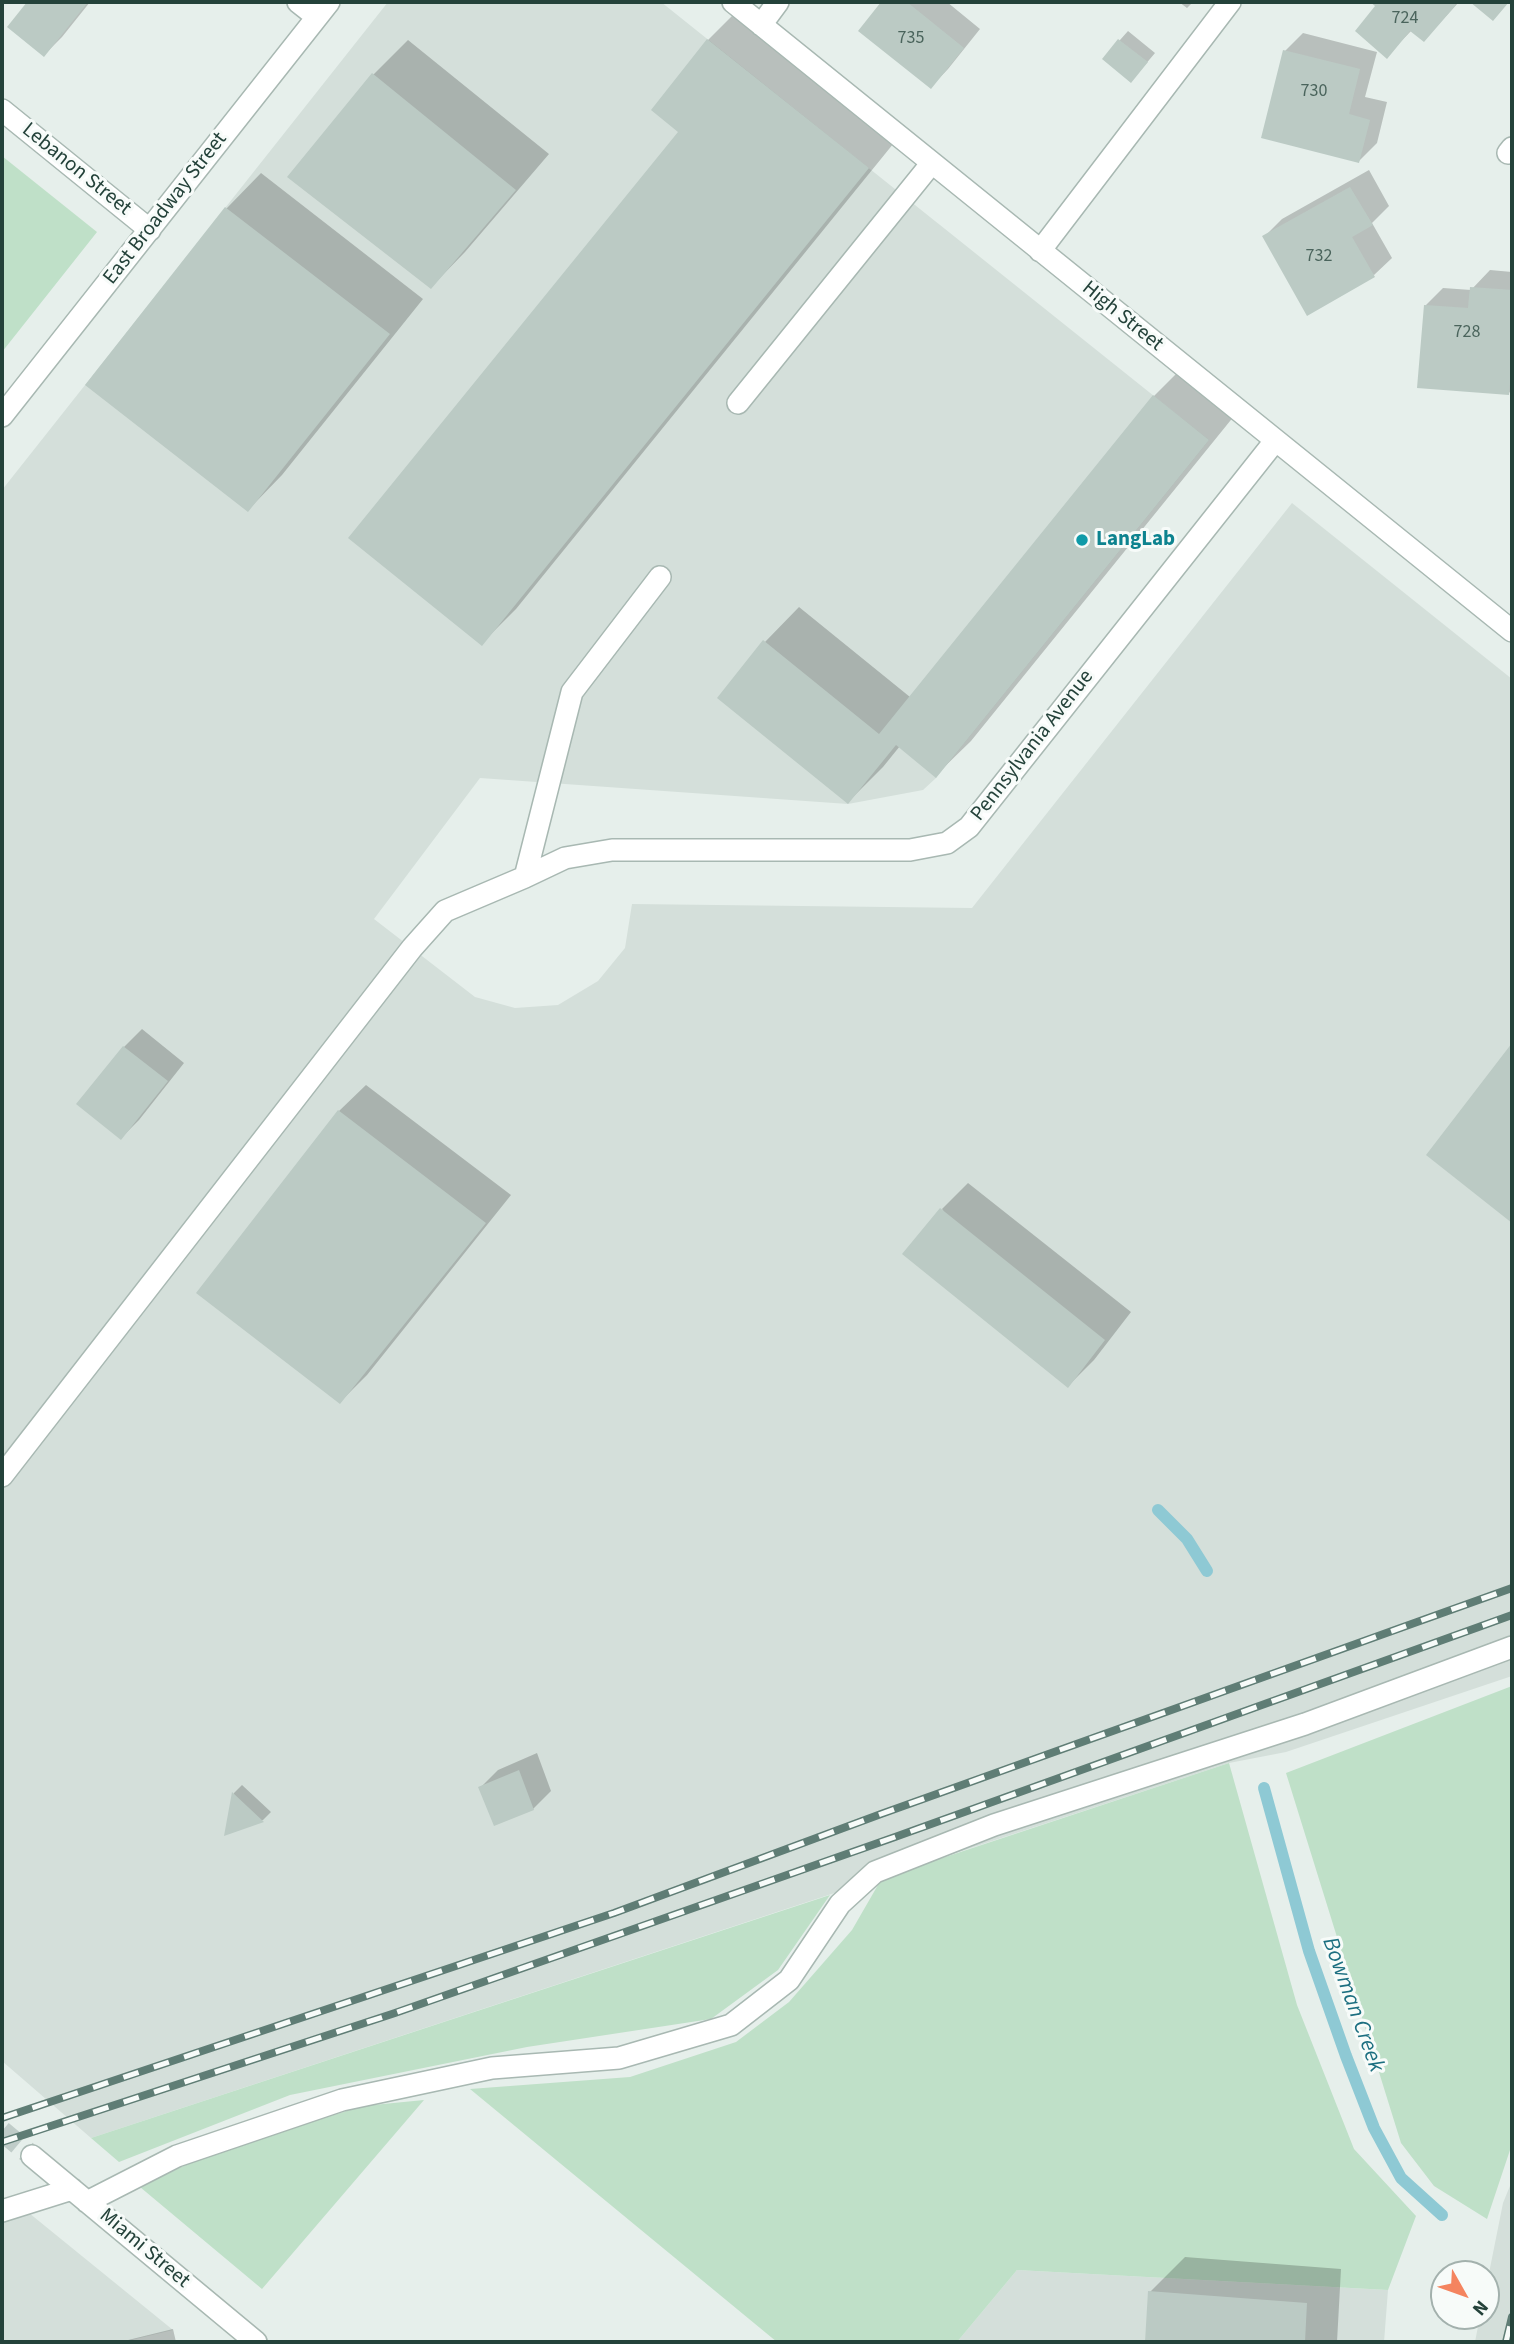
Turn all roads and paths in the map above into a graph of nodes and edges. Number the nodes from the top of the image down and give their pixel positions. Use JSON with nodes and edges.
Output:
{"nodes":[{"id":1,"x":298,"y":2,"type":"edge"},
{"id":2,"x":733,"y":2,"type":"edge"},
{"id":3,"x":778,"y":2,"type":"edge"},
{"id":4,"x":1230,"y":2,"type":"edge"},
{"id":5,"x":323,"y":9,"type":"edge"},
{"id":6,"x":761,"y":24,"type":"junction"},
{"id":7,"x":2,"y":110,"type":"edge"},
{"id":8,"x":931,"y":164,"type":"junction"},
{"id":9,"x":150,"y":230,"type":"junction"},
{"id":10,"x":1040,"y":251,"type":"junction"},
{"id":11,"x":738,"y":403,"type":"dead end"},
{"id":12,"x":2,"y":416,"type":"edge"},
{"id":13,"x":1275,"y":441,"type":"junction"},
{"id":14,"x":660,"y":578,"type":"dead end"},
{"id":15,"x":1512,"y":631,"type":"edge"},
{"id":16,"x":525,"y":877,"type":"junction"},
{"id":17,"x":2,"y":1476,"type":"edge"},
{"id":18,"x":1512,"y":1647,"type":"edge"},
{"id":19,"x":32,"y":2156,"type":"tunnel mouth"},
{"id":20,"x":80,"y":2195,"type":"junction"},
{"id":21,"x":2,"y":2211,"type":"edge"},
{"id":22,"x":256,"y":2342,"type":"edge"}],
"edges":[{"from":1,"to":5,"type":"street"},
{"from":2,"to":6,"type":"street","name":"High Street"},
{"from":3,"to":6,"type":"street"},
{"from":4,"to":10,"type":"street"},
{"from":5,"to":9,"type":"street","name":"East Broadway Street"},
{"from":6,"to":8,"type":"street","name":"High Street"},
{"from":7,"to":9,"type":"street","name":"Lebanon Street"},
{"from":8,"to":10,"type":"street","name":"High Street"},
{"from":8,"to":11,"type":"street"},
{"from":9,"to":12,"type":"street","name":"East Broadway Street"},
{"from":10,"to":13,"type":"street","name":"High Street"},
{"from":13,"to":15,"type":"street","name":"High Street"},
{"from":13,"to":16,"type":"street","name":"Pennsylvania Avenue"},
{"from":14,"to":16,"type":"street"},
{"from":16,"to":17,"type":"street","name":"Pennsylvania Avenue"},
{"from":18,"to":20,"type":"street"},
{"from":19,"to":20,"type":"street","name":"Miami Street"},
{"from":20,"to":21,"type":"street"},
{"from":20,"to":22,"type":"street","name":"Miami Street"}]}
